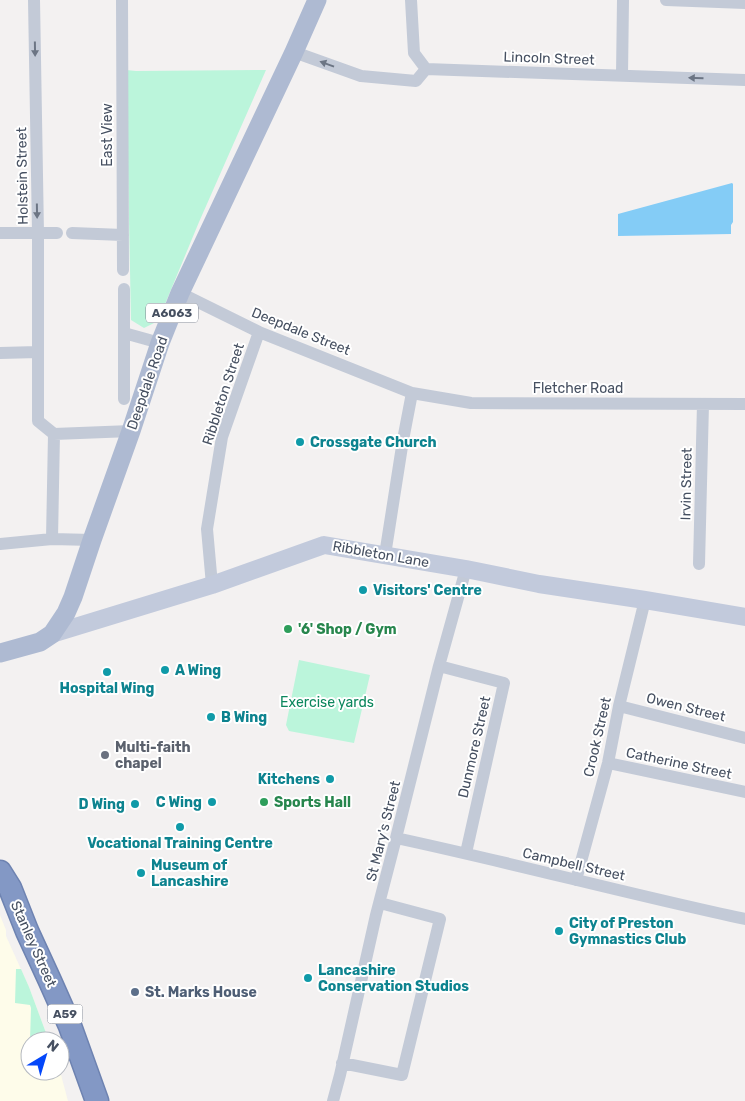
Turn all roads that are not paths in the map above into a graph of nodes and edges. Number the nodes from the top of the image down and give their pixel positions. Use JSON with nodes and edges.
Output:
{"nodes":[{"id":1,"x":34,"y":0,"type":"edge"},
{"id":2,"x":122,"y":0,"type":"edge"},
{"id":3,"x":316,"y":0,"type":"edge"},
{"id":4,"x":411,"y":0,"type":"edge"},
{"id":5,"x":623,"y":0,"type":"edge"},
{"id":6,"x":666,"y":0,"type":"edge"},
{"id":7,"x":745,"y":3,"type":"edge"},
{"id":8,"x":294,"y":52,"type":"junction"},
{"id":9,"x":426,"y":69,"type":"junction"},
{"id":10,"x":622,"y":75,"type":"junction"},
{"id":11,"x":745,"y":80,"type":"edge"},
{"id":12,"x":0,"y":233,"type":"edge"},
{"id":13,"x":38,"y":233,"type":"junction"},
{"id":14,"x":57,"y":234,"type":"dead end"},
{"id":15,"x":72,"y":234,"type":"dead end"},
{"id":16,"x":123,"y":235,"type":"junction"},
{"id":17,"x":124,"y":270,"type":"dead end"},
{"id":18,"x":124,"y":289,"type":"dead end"},
{"id":19,"x":180,"y":293,"type":"junction"},
{"id":20,"x":259,"y":332,"type":"junction"},
{"id":21,"x":124,"y":333,"type":"junction"},
{"id":22,"x":160,"y":343,"type":"junction"},
{"id":23,"x":38,"y":352,"type":"junction"},
{"id":24,"x":0,"y":354,"type":"edge"},
{"id":25,"x":412,"y":393,"type":"junction"},
{"id":26,"x":124,"y":399,"type":"dead end"},
{"id":27,"x":703,"y":404,"type":"junction"},
{"id":28,"x":745,"y":404,"type":"edge"},
{"id":29,"x":131,"y":430,"type":"junction"},
{"id":30,"x":54,"y":434,"type":"junction"},
{"id":31,"x":52,"y":539,"type":"junction"},
{"id":32,"x":92,"y":540,"type":"junction"},
{"id":33,"x":0,"y":544,"type":"edge"},
{"id":34,"x":385,"y":554,"type":"junction"},
{"id":35,"x":700,"y":564,"type":"dead end"},
{"id":36,"x":466,"y":569,"type":"junction"},
{"id":37,"x":212,"y":584,"type":"junction"},
{"id":38,"x":73,"y":597,"type":"junction"},
{"id":39,"x":645,"y":600,"type":"junction"},
{"id":40,"x":745,"y":617,"type":"edge"},
{"id":41,"x":100,"y":619,"type":"junction"},
{"id":42,"x":52,"y":634,"type":"junction"},
{"id":43,"x":0,"y":653,"type":"edge"},
{"id":44,"x":440,"y":666,"type":"junction"},
{"id":45,"x":619,"y":706,"type":"junction"},
{"id":46,"x":745,"y":738,"type":"edge"},
{"id":47,"x":608,"y":763,"type":"junction"},
{"id":48,"x":745,"y":792,"type":"edge"},
{"id":49,"x":396,"y":838,"type":"junction"},
{"id":50,"x":466,"y":853,"type":"junction"},
{"id":51,"x":0,"y":872,"type":"edge"},
{"id":52,"x":576,"y":880,"type":"junction"},
{"id":53,"x":380,"y":903,"type":"junction"},
{"id":54,"x":745,"y":919,"type":"edge"},
{"id":55,"x":342,"y":1063,"type":"junction"},
{"id":56,"x":97,"y":1101,"type":"edge"},
{"id":57,"x":333,"y":1101,"type":"edge"}],
"edges":[{"from":1,"to":13,"type":"street","name":"Holstein Street","one_way":true},
{"from":2,"to":16,"type":"street","name":"East View"},
{"from":3,"to":8,"type":"main road","name":"Deepdale Road","number":"A6063"},
{"from":4,"to":9,"type":"street"},
{"from":5,"to":10,"type":"street"},
{"from":6,"to":7,"type":"street"},
{"from":9,"to":8,"type":"street","one_way":true},
{"from":8,"to":19,"type":"main road","name":"Deepdale Road","number":"A6063"},
{"from":9,"to":10,"type":"street","name":"Lincoln Street"},
{"from":11,"to":10,"type":"street","name":"Lincoln Street","one_way":true},
{"from":12,"to":13,"type":"street"},
{"from":13,"to":14,"type":"street"},
{"from":13,"to":23,"type":"street","name":"Holstein Street"},
{"from":15,"to":16,"type":"street"},
{"from":16,"to":17,"type":"street","name":"East View"},
{"from":18,"to":21,"type":"street"},
{"from":19,"to":20,"type":"street","name":"Deepdale Street"},
{"from":19,"to":22,"type":"main road","name":"Deepdale Road","number":"A6063"},
{"from":20,"to":25,"type":"street","name":"Deepdale Street"},
{"from":20,"to":37,"type":"street","name":"Ribbleton Street"},
{"from":21,"to":22,"type":"street"},
{"from":21,"to":26,"type":"street"},
{"from":22,"to":29,"type":"main road","name":"Deepdale Road","number":"A6063"},
{"from":23,"to":24,"type":"street"},
{"from":23,"to":30,"type":"street","name":"Holstein Street"},
{"from":25,"to":27,"type":"street","name":"Fletcher Road"},
{"from":25,"to":34,"type":"street"},
{"from":27,"to":28,"type":"street","name":"Fletcher Road"},
{"from":27,"to":35,"type":"street","name":"Irvin Street"},
{"from":29,"to":30,"type":"street"},
{"from":29,"to":32,"type":"main road","name":"Deepdale Road","number":"A6063"},
{"from":30,"to":31,"type":"street"},
{"from":31,"to":32,"type":"street"},
{"from":31,"to":33,"type":"street"},
{"from":32,"to":38,"type":"main road","name":"Deepdale Road","number":"A6063"},
{"from":34,"to":36,"type":"main road","name":"Ribbleton Lane"},
{"from":34,"to":37,"type":"main road","name":"Ribbleton Lane"},
{"from":36,"to":39,"type":"main road","name":"Ribbleton Lane"},
{"from":36,"to":44,"type":"street","name":"St Mary's Street"},
{"from":37,"to":41,"type":"main road","name":"Ribbleton Lane"},
{"from":38,"to":41,"type":"main road"},
{"from":38,"to":42,"type":"main road","name":"Deepdale Road","number":"A6063"},
{"from":39,"to":40,"type":"main road","name":"Ribbleton Lane"},
{"from":39,"to":45,"type":"street","name":"Crook Street"},
{"from":41,"to":42,"type":"main road","name":"Ribbleton Lane"},
{"from":42,"to":43,"type":"main road","name":"Ribbleton Lane"},
{"from":44,"to":49,"type":"street","name":"St Mary's Street"},
{"from":44,"to":50,"type":"street","name":"Dunmore Street"},
{"from":45,"to":46,"type":"street","name":"Owen Street"},
{"from":45,"to":47,"type":"street","name":"Crook Street"},
{"from":47,"to":48,"type":"street","name":"Catherine Street"},
{"from":47,"to":52,"type":"street","name":"Crook Street"},
{"from":49,"to":50,"type":"street","name":"Campbell Street"},
{"from":49,"to":53,"type":"street","name":"St Mary's Street"},
{"from":50,"to":52,"type":"street","name":"Campbell Street"},
{"from":51,"to":56,"type":"highway","name":"Stanley Street","number":"A59"},
{"from":52,"to":54,"type":"street","name":"Campbell Street"},
{"from":53,"to":55,"type":"street","name":"St Mary's Street"},
{"from":53,"to":55,"type":"street"},
{"from":55,"to":57,"type":"street","name":"St Mary's Street"}]}
